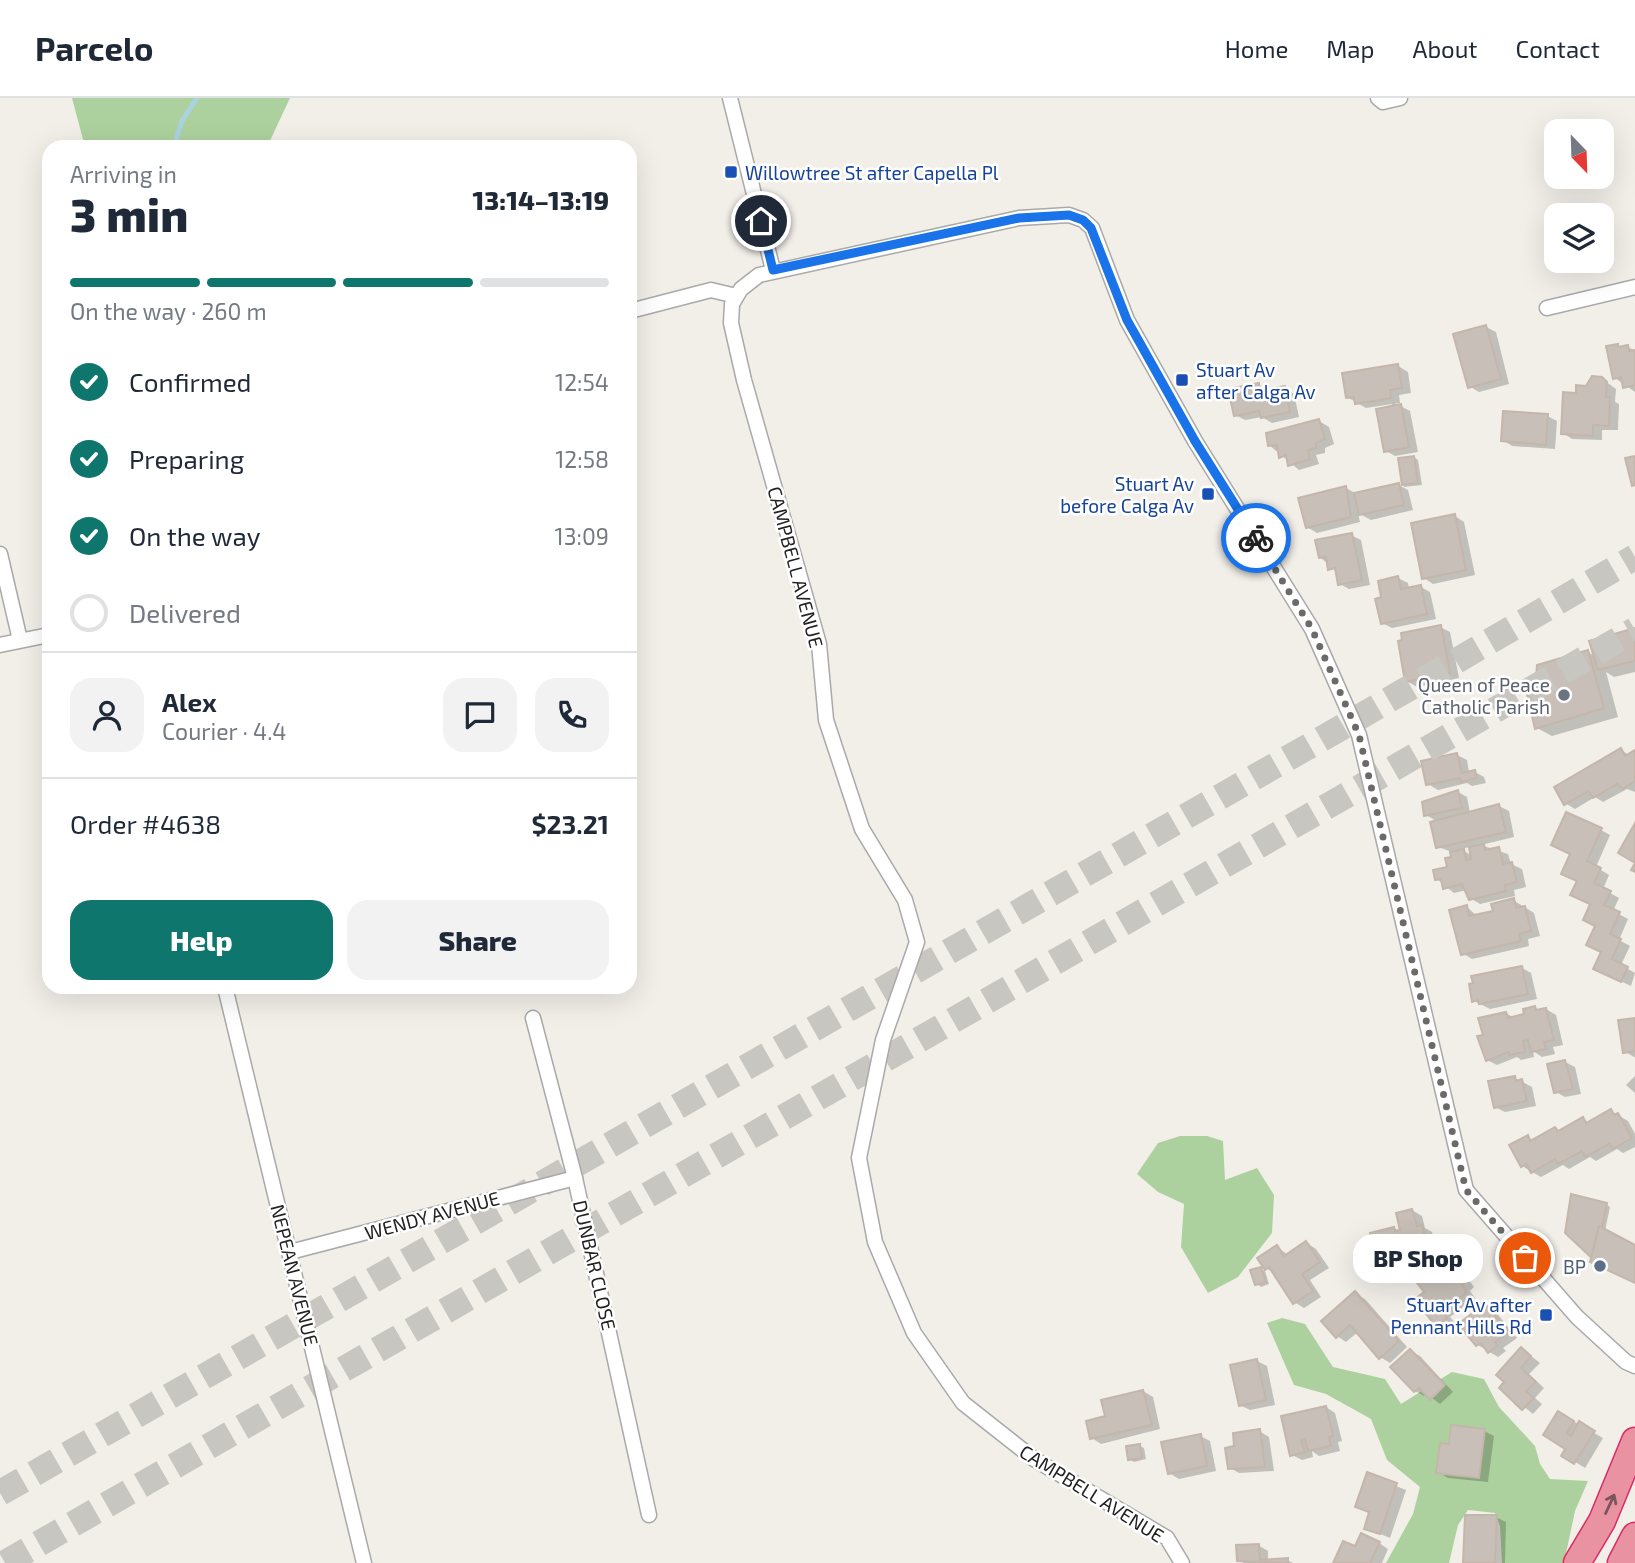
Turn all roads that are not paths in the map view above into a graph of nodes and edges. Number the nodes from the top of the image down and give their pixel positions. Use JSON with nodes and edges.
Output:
{"nodes":[{"id":1,"x":730,"y":98,"type":"edge"},
{"id":2,"x":1378,"y":98,"type":"edge"},
{"id":3,"x":1400,"y":98,"type":"edge"},
{"id":4,"x":773,"y":270,"type":"junction"},
{"id":5,"x":1635,"y":287,"type":"edge"},
{"id":6,"x":736,"y":296,"type":"junction"},
{"id":7,"x":1547,"y":307,"type":"dead end"},
{"id":8,"x":637,"y":309,"type":"edge"},
{"id":9,"x":0,"y":554,"type":"edge"},
{"id":10,"x":42,"y":636,"type":"edge"},
{"id":11,"x":20,"y":640,"type":"junction"},
{"id":12,"x":0,"y":645,"type":"edge"},
{"id":13,"x":227,"y":994,"type":"edge"},
{"id":14,"x":533,"y":1018,"type":"dead end"},
{"id":15,"x":575,"y":1178,"type":"junction"},
{"id":16,"x":290,"y":1252,"type":"junction"},
{"id":17,"x":1635,"y":1366,"type":"edge"},
{"id":18,"x":1635,"y":1441,"type":"edge"},
{"id":19,"x":649,"y":1515,"type":"dead end"},
{"id":20,"x":1635,"y":1536,"type":"edge"},
{"id":21,"x":364,"y":1563,"type":"edge"},
{"id":22,"x":1182,"y":1563,"type":"edge"},
{"id":23,"x":1577,"y":1563,"type":"edge"},
{"id":24,"x":1621,"y":1563,"type":"edge"}],
"edges":[{"from":1,"to":4,"type":"street"},
{"from":2,"to":3,"type":"street"},
{"from":4,"to":6,"type":"street"},
{"from":4,"to":17,"type":"street"},
{"from":5,"to":7,"type":"street"},
{"from":6,"to":8,"type":"street"},
{"from":6,"to":22,"type":"street","name":"CAMPBELL AVENUE"},
{"from":9,"to":11,"type":"street"},
{"from":10,"to":11,"type":"street"},
{"from":11,"to":12,"type":"street"},
{"from":13,"to":16,"type":"street","name":"NEPEAN AVENUE"},
{"from":14,"to":15,"type":"street","name":"DUNBAR CLOSE"},
{"from":15,"to":16,"type":"street","name":"WENDY AVENUE"},
{"from":15,"to":19,"type":"street","name":"DUNBAR CLOSE"},
{"from":16,"to":21,"type":"street","name":"NEPEAN AVENUE"},
{"from":23,"to":18,"type":"highway","one_way":true},
{"from":20,"to":24,"type":"highway"}]}
